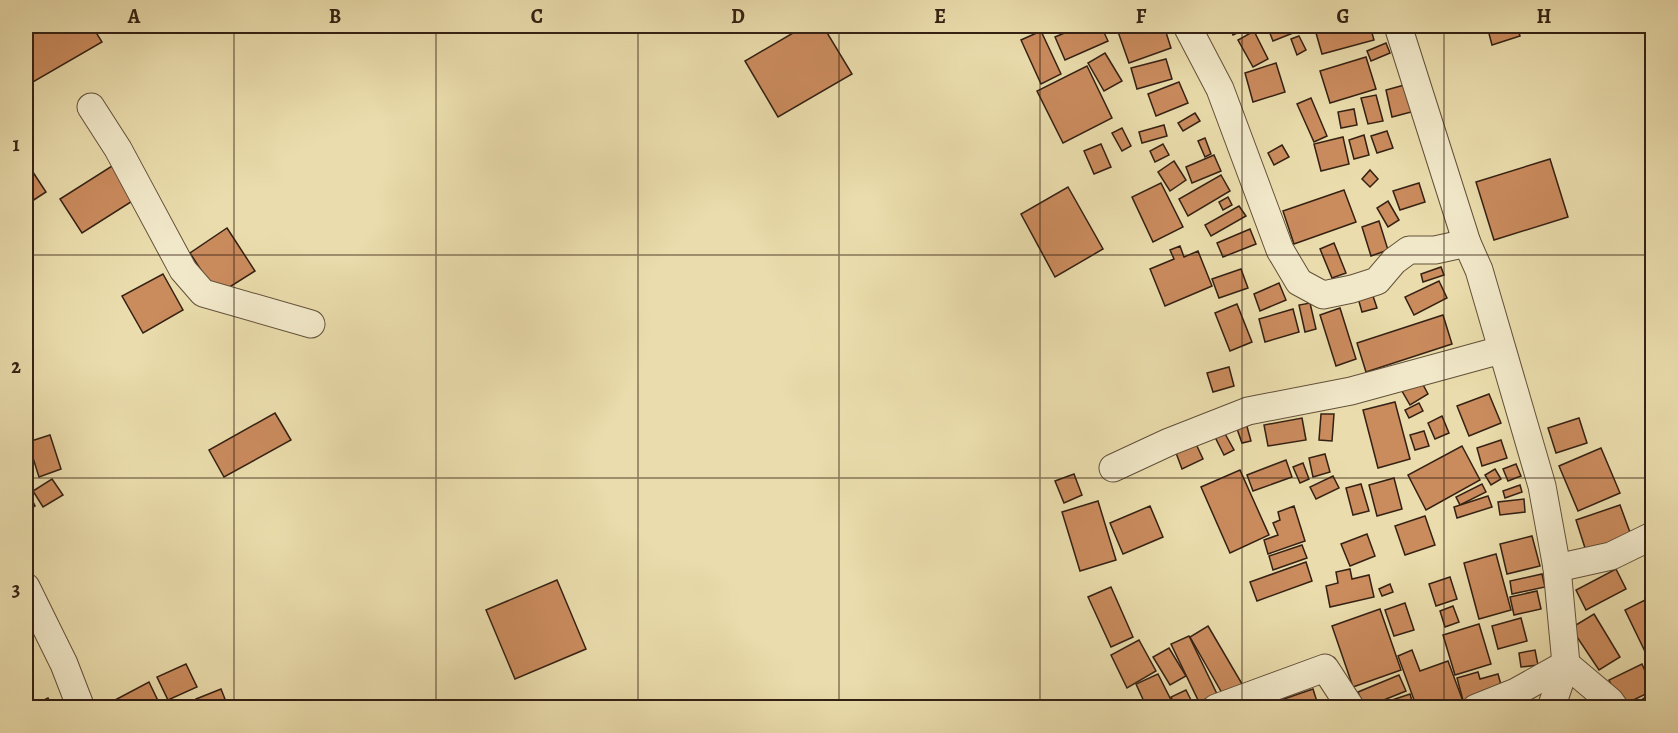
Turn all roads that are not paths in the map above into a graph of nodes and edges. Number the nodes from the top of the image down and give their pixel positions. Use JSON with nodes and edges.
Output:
{"nodes":[{"id":1,"x":1187,"y":26,"type":"edge"},
{"id":2,"x":1398,"y":26,"type":"edge"},
{"id":3,"x":91,"y":107,"type":"dead end"},
{"id":4,"x":1467,"y":243,"type":"junction"},
{"id":5,"x":311,"y":324,"type":"dead end"},
{"id":6,"x":1501,"y":350,"type":"junction"},
{"id":7,"x":1113,"y":468,"type":"dead end"},
{"id":8,"x":1653,"y":536,"type":"edge"},
{"id":9,"x":1557,"y":568,"type":"junction"},
{"id":10,"x":26,"y":587,"type":"edge"},
{"id":11,"x":1566,"y":664,"type":"junction"},
{"id":12,"x":81,"y":708,"type":"edge"},
{"id":13,"x":1216,"y":708,"type":"edge"},
{"id":14,"x":1351,"y":708,"type":"edge"},
{"id":15,"x":1476,"y":708,"type":"edge"},
{"id":16,"x":1551,"y":708,"type":"edge"},
{"id":17,"x":1615,"y":708,"type":"edge"}],
"edges":[{"from":1,"to":4,"type":"street"},
{"from":2,"to":4,"type":"street"},
{"from":3,"to":5,"type":"street"},
{"from":4,"to":6,"type":"street"},
{"from":6,"to":7,"type":"street"},
{"from":6,"to":9,"type":"street"},
{"from":8,"to":9,"type":"street"},
{"from":9,"to":11,"type":"street"},
{"from":10,"to":12,"type":"street"},
{"from":11,"to":15,"type":"street"},
{"from":11,"to":16,"type":"street"},
{"from":11,"to":17,"type":"street"},
{"from":13,"to":14,"type":"street"}]}
